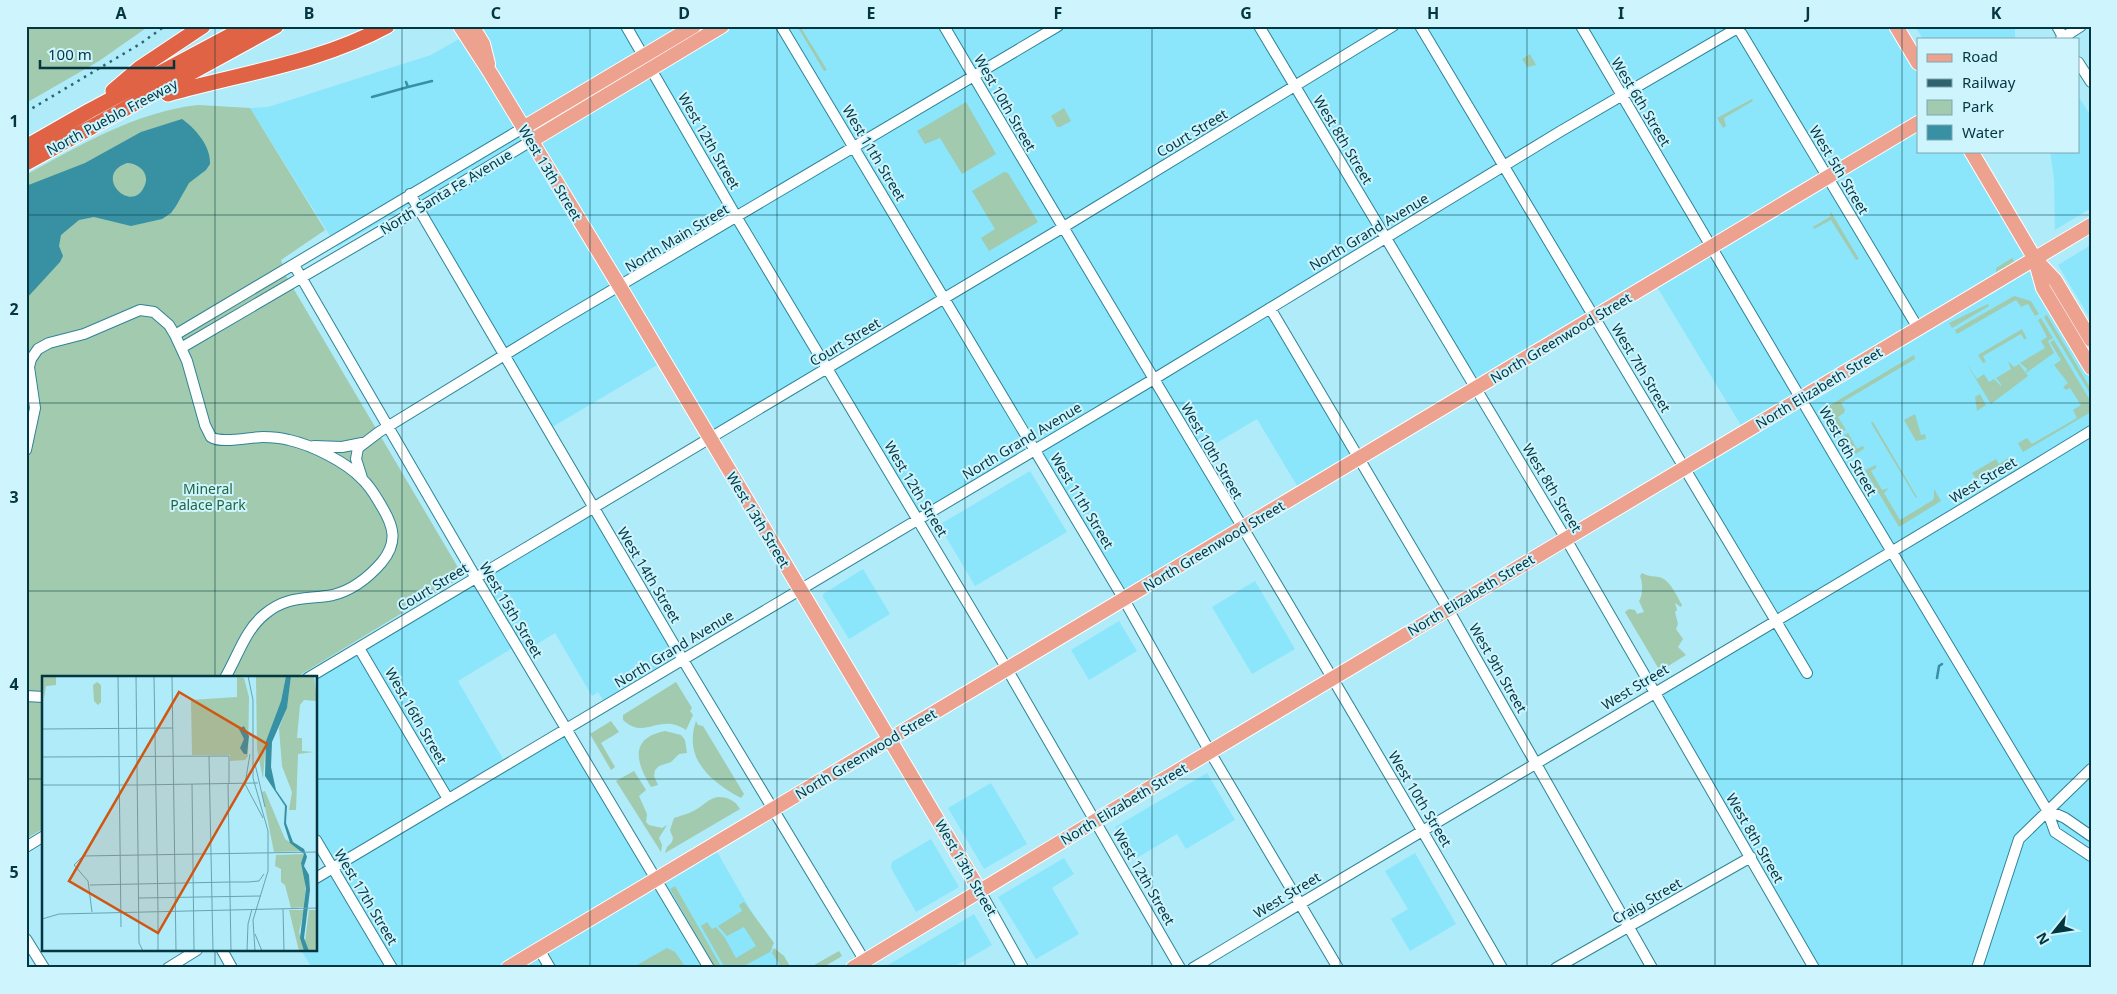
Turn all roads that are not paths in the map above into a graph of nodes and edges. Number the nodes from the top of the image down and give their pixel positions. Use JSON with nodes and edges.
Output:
{"nodes":[{"id":1,"x":203,"y":26,"type":"edge"},
{"id":2,"x":248,"y":26,"type":"edge"},
{"id":3,"x":276,"y":26,"type":"edge"},
{"id":4,"x":387,"y":26,"type":"edge"},
{"id":5,"x":460,"y":26,"type":"edge"},
{"id":6,"x":472,"y":26,"type":"edge"},
{"id":7,"x":626,"y":26,"type":"edge"},
{"id":8,"x":694,"y":26,"type":"edge"},
{"id":9,"x":722,"y":26,"type":"edge"},
{"id":10,"x":781,"y":26,"type":"edge"},
{"id":11,"x":944,"y":26,"type":"edge"},
{"id":12,"x":1058,"y":26,"type":"edge"},
{"id":13,"x":1259,"y":26,"type":"edge"},
{"id":14,"x":1393,"y":26,"type":"edge"},
{"id":15,"x":1420,"y":26,"type":"edge"},
{"id":16,"x":1581,"y":26,"type":"edge"},
{"id":17,"x":1896,"y":26,"type":"edge"},
{"id":18,"x":2057,"y":26,"type":"edge"},
{"id":19,"x":2081,"y":26,"type":"edge"},
{"id":20,"x":1739,"y":27,"type":"edge"},
{"id":21,"x":2063,"y":38,"type":"edge"},
{"id":22,"x":644,"y":57,"type":"junction"},
{"id":23,"x":1917,"y":61,"type":"edge"},
{"id":24,"x":2080,"y":65,"type":"edge"},
{"id":25,"x":652,"y":70,"type":"junction"},
{"id":26,"x":491,"y":74,"type":"junction"},
{"id":27,"x":973,"y":77,"type":"junction"},
{"id":28,"x":2091,"y":82,"type":"edge"},
{"id":29,"x":1295,"y":88,"type":"junction"},
{"id":30,"x":1622,"y":95,"type":"junction"},
{"id":31,"x":140,"y":102,"type":"junction"},
{"id":32,"x":89,"y":110,"type":"junction"},
{"id":33,"x":1917,"y":124,"type":"edge"},
{"id":34,"x":524,"y":128,"type":"junction"},
{"id":35,"x":531,"y":141,"type":"junction"},
{"id":36,"x":26,"y":147,"type":"edge"},
{"id":37,"x":855,"y":148,"type":"junction"},
{"id":38,"x":1972,"y":152,"type":"edge"},
{"id":39,"x":26,"y":163,"type":"edge"},
{"id":40,"x":1504,"y":166,"type":"junction"},
{"id":41,"x":1828,"y":177,"type":"junction"},
{"id":42,"x":410,"y":194,"type":"junction"},
{"id":43,"x":419,"y":209,"type":"junction"},
{"id":44,"x":737,"y":218,"type":"junction"},
{"id":45,"x":2091,"y":225,"type":"edge"},
{"id":46,"x":1062,"y":228,"type":"junction"},
{"id":47,"x":1386,"y":238,"type":"junction"},
{"id":48,"x":1711,"y":248,"type":"junction"},
{"id":49,"x":2035,"y":259,"type":"junction"},
{"id":50,"x":294,"y":265,"type":"junction"},
{"id":51,"x":302,"y":278,"type":"junction"},
{"id":52,"x":620,"y":287,"type":"junction"},
{"id":53,"x":944,"y":298,"type":"junction"},
{"id":54,"x":1270,"y":308,"type":"junction"},
{"id":55,"x":1594,"y":317,"type":"junction"},
{"id":56,"x":1918,"y":328,"type":"junction"},
{"id":57,"x":175,"y":335,"type":"junction"},
{"id":58,"x":2091,"y":340,"type":"edge"},
{"id":59,"x":181,"y":348,"type":"junction"},
{"id":60,"x":503,"y":356,"type":"junction"},
{"id":61,"x":29,"y":367,"type":"junction"},
{"id":62,"x":828,"y":368,"type":"junction"},
{"id":63,"x":2091,"y":368,"type":"edge"},
{"id":64,"x":26,"y":379,"type":"edge"},
{"id":65,"x":1154,"y":379,"type":"junction"},
{"id":66,"x":1476,"y":389,"type":"junction"},
{"id":67,"x":1801,"y":398,"type":"junction"},
{"id":68,"x":388,"y":426,"type":"junction"},
{"id":69,"x":2091,"y":431,"type":"edge"},
{"id":70,"x":709,"y":438,"type":"junction"},
{"id":71,"x":362,"y":443,"type":"junction"},
{"id":72,"x":312,"y":446,"type":"junction"},
{"id":73,"x":26,"y":450,"type":"edge"},
{"id":74,"x":1035,"y":450,"type":"junction"},
{"id":75,"x":1360,"y":459,"type":"junction"},
{"id":76,"x":1685,"y":468,"type":"junction"},
{"id":77,"x":362,"y":478,"type":"junction"},
{"id":78,"x":593,"y":507,"type":"junction"},
{"id":79,"x":918,"y":519,"type":"junction"},
{"id":80,"x":1242,"y":529,"type":"junction"},
{"id":81,"x":1566,"y":539,"type":"junction"},
{"id":82,"x":1891,"y":551,"type":"junction"},
{"id":83,"x":476,"y":578,"type":"junction"},
{"id":84,"x":800,"y":591,"type":"junction"},
{"id":85,"x":1124,"y":600,"type":"junction"},
{"id":86,"x":1448,"y":609,"type":"junction"},
{"id":87,"x":1777,"y":622,"type":"junction"},
{"id":88,"x":359,"y":648,"type":"junction"},
{"id":89,"x":683,"y":660,"type":"junction"},
{"id":90,"x":1007,"y":669,"type":"junction"},
{"id":91,"x":1808,"y":673,"type":"dead end"},
{"id":92,"x":226,"y":676,"type":"edge"},
{"id":93,"x":311,"y":676,"type":"edge"},
{"id":94,"x":1333,"y":679,"type":"junction"},
{"id":95,"x":1655,"y":692,"type":"junction"},
{"id":96,"x":26,"y":696,"type":"edge"},
{"id":97,"x":42,"y":697,"type":"edge"},
{"id":98,"x":566,"y":729,"type":"junction"},
{"id":99,"x":890,"y":740,"type":"junction"},
{"id":100,"x":1210,"y":752,"type":"junction"},
{"id":101,"x":1536,"y":762,"type":"junction"},
{"id":102,"x":2091,"y":769,"type":"edge"},
{"id":103,"x":448,"y":799,"type":"junction"},
{"id":104,"x":773,"y":809,"type":"junction"},
{"id":105,"x":2047,"y":810,"type":"junction"},
{"id":106,"x":1096,"y":821,"type":"junction"},
{"id":107,"x":1423,"y":830,"type":"junction"},
{"id":108,"x":2091,"y":836,"type":"edge"},
{"id":109,"x":42,"y":837,"type":"edge"},
{"id":110,"x":318,"y":843,"type":"edge"},
{"id":111,"x":26,"y":847,"type":"edge"},
{"id":112,"x":2091,"y":856,"type":"edge"},
{"id":113,"x":1751,"y":857,"type":"junction"},
{"id":114,"x":333,"y":868,"type":"junction"},
{"id":115,"x":318,"y":877,"type":"edge"},
{"id":116,"x":656,"y":879,"type":"junction"},
{"id":117,"x":980,"y":891,"type":"junction"},
{"id":118,"x":1300,"y":904,"type":"junction"},
{"id":119,"x":1629,"y":927,"type":"junction"},
{"id":120,"x":26,"y":939,"type":"edge"},
{"id":121,"x":539,"y":949,"type":"junction"},
{"id":122,"x":194,"y":952,"type":"edge"},
{"id":123,"x":223,"y":952,"type":"edge"},
{"id":124,"x":862,"y":965,"type":"edge"},
{"id":125,"x":44,"y":968,"type":"edge"},
{"id":126,"x":168,"y":968,"type":"edge"},
{"id":127,"x":232,"y":968,"type":"edge"},
{"id":128,"x":392,"y":968,"type":"edge"},
{"id":129,"x":508,"y":968,"type":"edge"},
{"id":130,"x":550,"y":968,"type":"edge"},
{"id":131,"x":709,"y":968,"type":"edge"},
{"id":132,"x":1023,"y":968,"type":"edge"},
{"id":133,"x":1180,"y":968,"type":"edge"},
{"id":134,"x":1194,"y":968,"type":"edge"},
{"id":135,"x":1338,"y":968,"type":"edge"},
{"id":136,"x":1502,"y":968,"type":"edge"},
{"id":137,"x":1556,"y":968,"type":"edge"},
{"id":138,"x":1652,"y":968,"type":"edge"},
{"id":139,"x":1814,"y":968,"type":"edge"},
{"id":140,"x":1977,"y":968,"type":"edge"}],
"edges":[{"from":1,"to":32,"type":"highway"},
{"from":2,"to":32,"type":"highway","name":"North Pueblo Freeway"},
{"from":3,"to":31,"type":"highway","name":"North Pueblo Freeway"},
{"from":4,"to":31,"type":"highway"},
{"from":5,"to":26,"type":"main road","name":"West 13th Street"},
{"from":6,"to":26,"type":"main road","name":"West 13th Street"},
{"from":7,"to":22,"type":"street","name":"West 12th Street"},
{"from":8,"to":22,"type":"main road","name":"North Santa Fe Avenue"},
{"from":9,"to":25,"type":"main road","name":"North Santa Fe Avenue"},
{"from":10,"to":37,"type":"street","name":"West 11th Street"},
{"from":11,"to":27,"type":"street","name":"West 10th Street"},
{"from":12,"to":27,"type":"street","name":"North Main Street"},
{"from":13,"to":29,"type":"street","name":"West 8th Street"},
{"from":14,"to":29,"type":"street","name":"Court Street"},
{"from":15,"to":40,"type":"street","name":"West 7th Street"},
{"from":16,"to":30,"type":"street","name":"West 6th Street"},
{"from":17,"to":23,"type":"main road"},
{"from":18,"to":21,"type":"street"},
{"from":19,"to":21,"type":"street"},
{"from":20,"to":30,"type":"street","name":"North Grand Avenue"},
{"from":20,"to":41,"type":"street","name":"West 5th Street"},
{"from":22,"to":25,"type":"street","name":"West 12th Street"},
{"from":22,"to":34,"type":"main road","name":"North Santa Fe Avenue"},
{"from":24,"to":28,"type":"street"},
{"from":25,"to":35,"type":"main road","name":"North Santa Fe Avenue"},
{"from":25,"to":44,"type":"street","name":"West 12th Street"},
{"from":26,"to":34,"type":"main road","name":"West 13th Street"},
{"from":27,"to":37,"type":"street","name":"North Main Street"},
{"from":27,"to":46,"type":"street","name":"West 10th Street"},
{"from":29,"to":46,"type":"street","name":"Court Street"},
{"from":29,"to":47,"type":"street","name":"West 8th Street"},
{"from":30,"to":40,"type":"street","name":"North Grand Avenue"},
{"from":30,"to":48,"type":"street","name":"West 6th Street"},
{"from":31,"to":39,"type":"highway","name":"North Pueblo Freeway"},
{"from":32,"to":36,"type":"highway","name":"North Pueblo Freeway"},
{"from":33,"to":41,"type":"main road","name":"North Greenwood Street"},
{"from":34,"to":35,"type":"main road","name":"West 13th Street"},
{"from":34,"to":42,"type":"street","name":"North Santa Fe Avenue"},
{"from":35,"to":43,"type":"street","name":"North Santa Fe Avenue"},
{"from":35,"to":52,"type":"main road","name":"West 13th Street"},
{"from":37,"to":44,"type":"street","name":"North Main Street"},
{"from":37,"to":53,"type":"street","name":"West 11th Street"},
{"from":38,"to":49,"type":"main road"},
{"from":40,"to":47,"type":"street","name":"North Grand Avenue"},
{"from":40,"to":55,"type":"street","name":"West 7th Street"},
{"from":41,"to":48,"type":"main road","name":"North Greenwood Street"},
{"from":41,"to":56,"type":"street","name":"West 5th Street"},
{"from":42,"to":43,"type":"street","name":"West 14th Street"},
{"from":42,"to":50,"type":"street","name":"North Santa Fe Avenue"},
{"from":43,"to":51,"type":"street","name":"North Santa Fe Avenue"},
{"from":43,"to":60,"type":"street","name":"West 14th Street"},
{"from":44,"to":52,"type":"street","name":"North Main Street"},
{"from":44,"to":62,"type":"street","name":"West 12th Street"},
{"from":45,"to":49,"type":"main road","name":"North Elizabeth Street"},
{"from":46,"to":53,"type":"street","name":"Court Street"},
{"from":46,"to":65,"type":"street","name":"West 10th Street"},
{"from":47,"to":54,"type":"street","name":"North Grand Avenue"},
{"from":47,"to":66,"type":"street","name":"West 8th Street"},
{"from":48,"to":55,"type":"main road","name":"North Greenwood Street"},
{"from":48,"to":67,"type":"street","name":"West 6th Street"},
{"from":49,"to":56,"type":"main road","name":"North Elizabeth Street"},
{"from":49,"to":58,"type":"main road"},
{"from":49,"to":63,"type":"main road"},
{"from":50,"to":51,"type":"street","name":"West 15th Street"},
{"from":50,"to":57,"type":"street","name":"North Santa Fe Avenue"},
{"from":51,"to":59,"type":"street","name":"North Santa Fe Avenue"},
{"from":51,"to":68,"type":"street","name":"West 15th Street"},
{"from":52,"to":60,"type":"street","name":"North Main Street"},
{"from":52,"to":70,"type":"main road","name":"West 13th Street"},
{"from":53,"to":62,"type":"street","name":"Court Street"},
{"from":53,"to":74,"type":"street","name":"West 11th Street"},
{"from":54,"to":65,"type":"street","name":"North Grand Avenue"},
{"from":54,"to":75,"type":"street","name":"West 9th Street"},
{"from":55,"to":66,"type":"main road","name":"North Greenwood Street"},
{"from":55,"to":76,"type":"street","name":"West 7th Street"},
{"from":56,"to":67,"type":"main road","name":"North Elizabeth Street"},
{"from":57,"to":59,"type":"street"},
{"from":57,"to":61,"type":"street"},
{"from":59,"to":72,"type":"street","name":"North Main Street"},
{"from":60,"to":68,"type":"street","name":"North Main Street"},
{"from":60,"to":78,"type":"street","name":"West 14th Street"},
{"from":61,"to":64,"type":"street"},
{"from":61,"to":73,"type":"street"},
{"from":62,"to":70,"type":"street","name":"Court Street"},
{"from":62,"to":79,"type":"street","name":"West 12th Street"},
{"from":65,"to":74,"type":"street","name":"North Grand Avenue"},
{"from":65,"to":80,"type":"street","name":"West 10th Street"},
{"from":66,"to":75,"type":"main road","name":"North Greenwood Street"},
{"from":66,"to":81,"type":"street","name":"West 8th Street"},
{"from":67,"to":76,"type":"main road","name":"North Elizabeth Street"},
{"from":67,"to":82,"type":"street","name":"West 6th Street"},
{"from":68,"to":71,"type":"street","name":"North Main Street"},
{"from":68,"to":83,"type":"street","name":"West 15th Street"},
{"from":69,"to":82,"type":"street","name":"West Street"},
{"from":70,"to":78,"type":"street","name":"Court Street"},
{"from":70,"to":84,"type":"main road","name":"West 13th Street"},
{"from":71,"to":72,"type":"street","name":"North Main Street"},
{"from":71,"to":77,"type":"street","name":"North Main Street"},
{"from":72,"to":77,"type":"street","name":"North Main Street"},
{"from":74,"to":79,"type":"street","name":"North Grand Avenue"},
{"from":74,"to":85,"type":"street","name":"West 11th Street"},
{"from":75,"to":80,"type":"main road","name":"North Greenwood Street"},
{"from":75,"to":86,"type":"street","name":"West 9th Street"},
{"from":76,"to":81,"type":"main road","name":"North Elizabeth Street"},
{"from":76,"to":87,"type":"street","name":"West 7th Street"},
{"from":77,"to":92,"type":"street","name":"North Main Street"},
{"from":78,"to":83,"type":"street","name":"Court Street"},
{"from":78,"to":89,"type":"street","name":"West 14th Street"},
{"from":79,"to":84,"type":"street","name":"North Grand Avenue"},
{"from":79,"to":90,"type":"street","name":"West 12th Street"},
{"from":80,"to":85,"type":"main road","name":"North Greenwood Street"},
{"from":80,"to":94,"type":"street","name":"West 10th Street"},
{"from":81,"to":86,"type":"main road","name":"North Elizabeth Street"},
{"from":81,"to":95,"type":"street","name":"West 8th Street"},
{"from":82,"to":87,"type":"street","name":"West Street"},
{"from":82,"to":105,"type":"street","name":"West 6th Street"},
{"from":83,"to":88,"type":"street","name":"Court Street"},
{"from":83,"to":98,"type":"street","name":"West 15th Street"},
{"from":84,"to":89,"type":"street","name":"North Grand Avenue"},
{"from":84,"to":99,"type":"main road","name":"West 13th Street"},
{"from":85,"to":90,"type":"main road","name":"North Greenwood Street"},
{"from":85,"to":100,"type":"street","name":"West 11th Street"},
{"from":86,"to":94,"type":"main road","name":"North Elizabeth Street"},
{"from":86,"to":101,"type":"street","name":"West 9th Street"},
{"from":87,"to":91,"type":"street","name":"West 7th Street"},
{"from":87,"to":95,"type":"street","name":"West Street"},
{"from":88,"to":93,"type":"street","name":"Court Street"},
{"from":88,"to":103,"type":"street","name":"West 16th Street"},
{"from":89,"to":98,"type":"street","name":"North Grand Avenue"},
{"from":89,"to":104,"type":"street","name":"West 14th Street"},
{"from":90,"to":99,"type":"main road","name":"North Greenwood Street"},
{"from":90,"to":106,"type":"street","name":"West 12th Street"},
{"from":94,"to":100,"type":"main road","name":"North Elizabeth Street"},
{"from":94,"to":107,"type":"street","name":"West 10th Street"},
{"from":95,"to":101,"type":"street","name":"West Street"},
{"from":95,"to":113,"type":"street","name":"West 8th Street"},
{"from":96,"to":97,"type":"street"},
{"from":98,"to":103,"type":"street","name":"North Grand Avenue"},
{"from":98,"to":116,"type":"street","name":"West 15th Street"},
{"from":99,"to":104,"type":"main road","name":"North Greenwood Street"},
{"from":99,"to":117,"type":"main road","name":"West 13th Street"},
{"from":100,"to":106,"type":"main road","name":"North Elizabeth Street"},
{"from":100,"to":118,"type":"street","name":"West 11th Street"},
{"from":101,"to":107,"type":"street","name":"West Street"},
{"from":101,"to":119,"type":"street","name":"West 9th Street"},
{"from":102,"to":105,"type":"street"},
{"from":103,"to":114,"type":"street","name":"North Grand Avenue"},
{"from":104,"to":116,"type":"main road","name":"North Greenwood Street"},
{"from":104,"to":124,"type":"street","name":"West 14th Street"},
{"from":105,"to":108,"type":"street"},
{"from":105,"to":112,"type":"street","name":"West 6th Street"},
{"from":105,"to":140,"type":"street"},
{"from":106,"to":117,"type":"main road","name":"North Elizabeth Street"},
{"from":106,"to":133,"type":"street","name":"West 12th Street"},
{"from":107,"to":118,"type":"street","name":"West Street"},
{"from":107,"to":136,"type":"street","name":"West 10th Street"},
{"from":109,"to":111,"type":"street"},
{"from":110,"to":114,"type":"street","name":"West 17th Street"},
{"from":113,"to":119,"type":"street","name":"Craig Street"},
{"from":113,"to":139,"type":"street","name":"West 8th Street"},
{"from":114,"to":115,"type":"street","name":"North Grand Avenue"},
{"from":114,"to":128,"type":"street","name":"West 17th Street"},
{"from":116,"to":121,"type":"main road","name":"North Greenwood Street"},
{"from":116,"to":131,"type":"street","name":"West 15th Street"},
{"from":117,"to":124,"type":"main road","name":"North Elizabeth Street"},
{"from":117,"to":132,"type":"street","name":"West 13th Street"},
{"from":118,"to":134,"type":"street","name":"West Street"},
{"from":118,"to":135,"type":"street","name":"West 11th Street"},
{"from":119,"to":137,"type":"street","name":"Craig Street"},
{"from":119,"to":138,"type":"street","name":"West 9th Street"},
{"from":120,"to":125,"type":"street"},
{"from":121,"to":129,"type":"main road","name":"North Greenwood Street"},
{"from":121,"to":130,"type":"street"},
{"from":122,"to":126,"type":"street"},
{"from":123,"to":127,"type":"street"}]}
